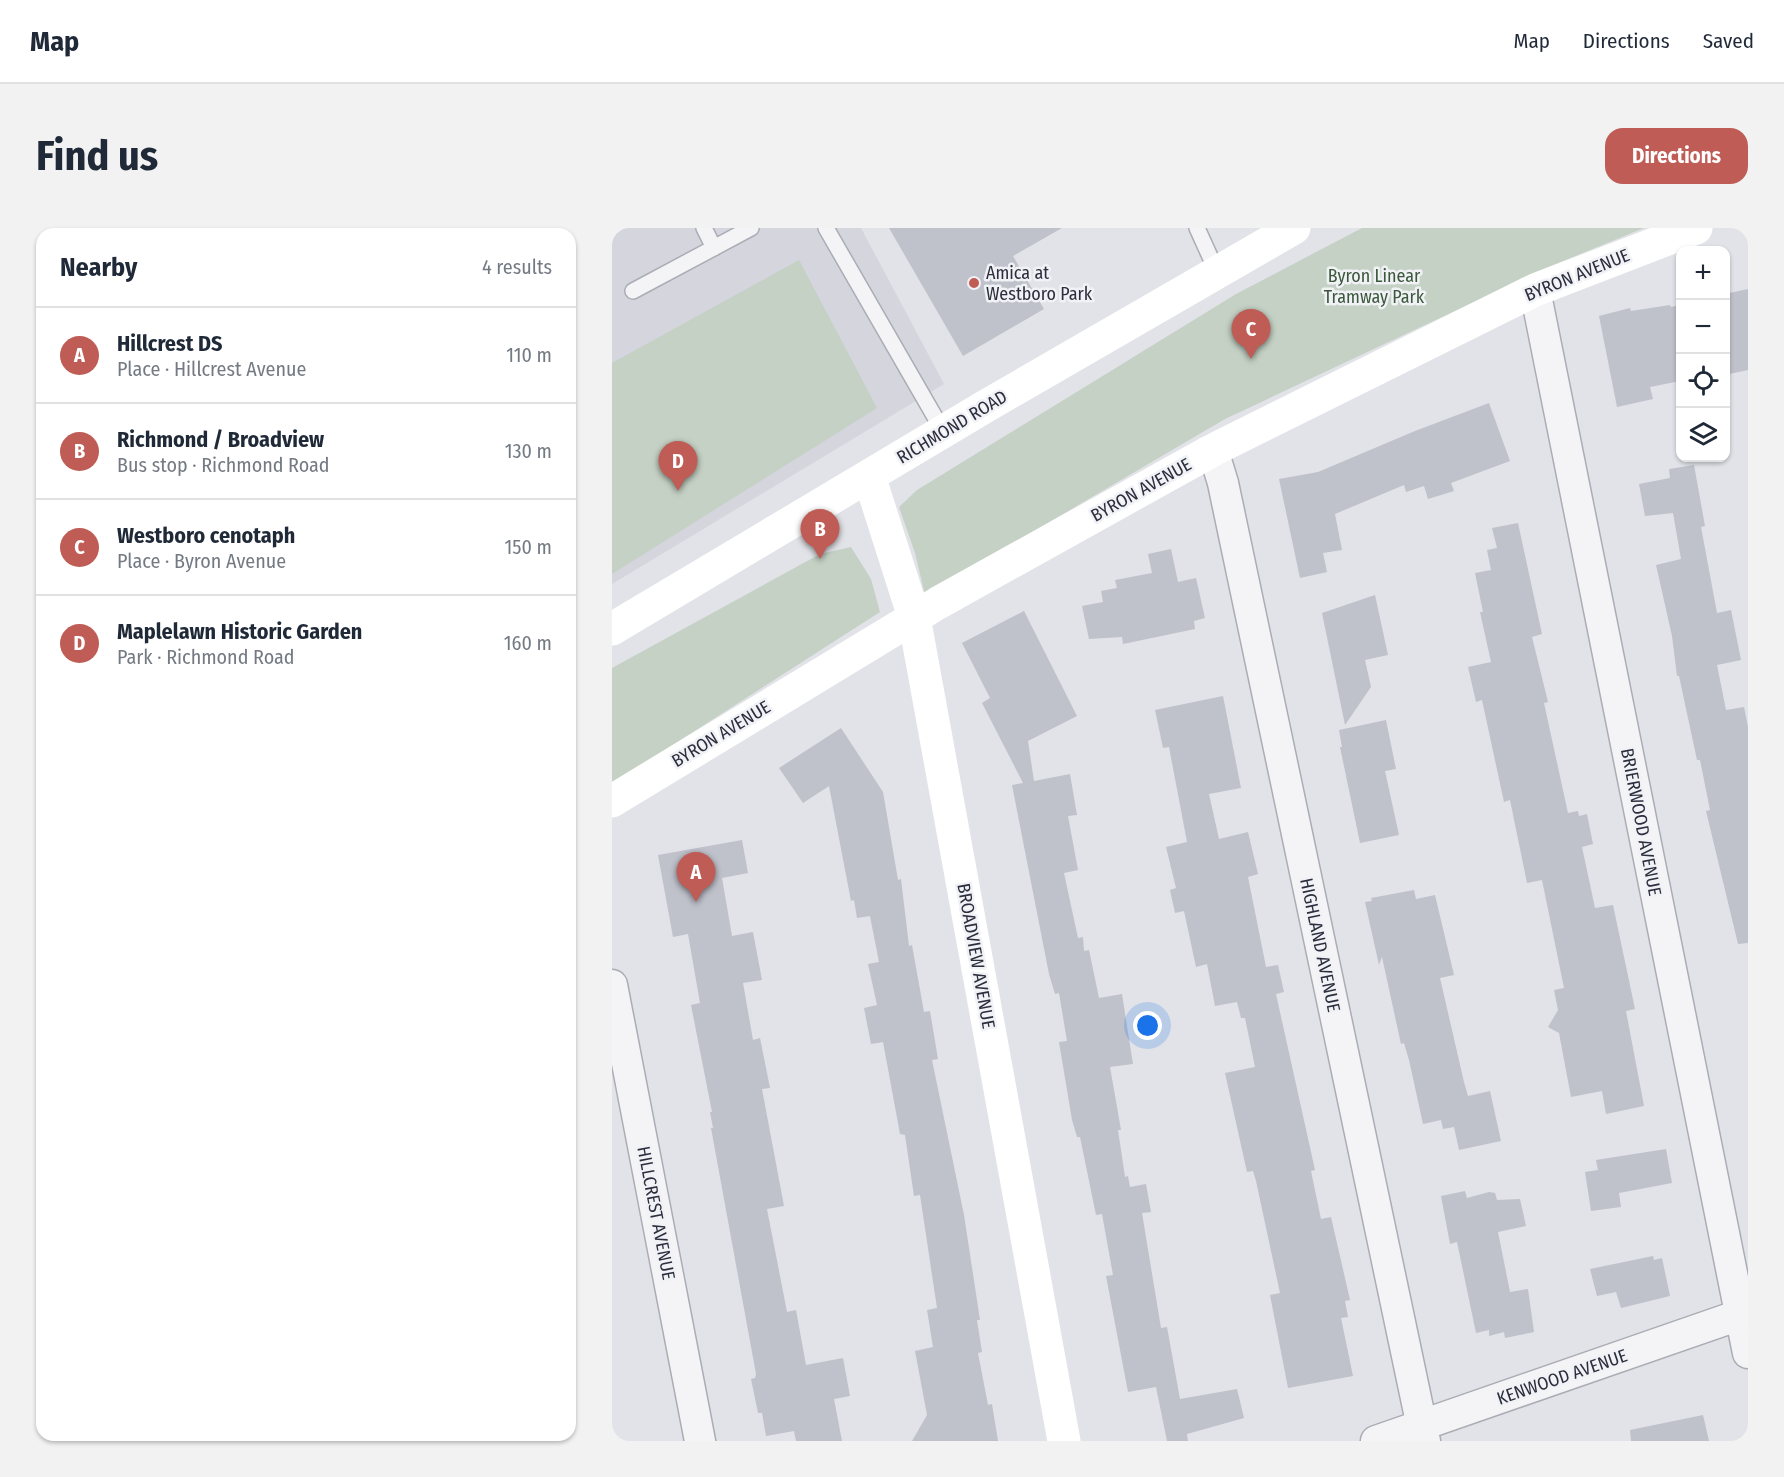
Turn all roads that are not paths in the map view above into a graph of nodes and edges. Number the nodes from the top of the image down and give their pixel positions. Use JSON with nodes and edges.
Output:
{"nodes":[{"id":1,"x":704,"y":228,"type":"edge"},
{"id":2,"x":751,"y":228,"type":"edge"},
{"id":3,"x":826,"y":228,"type":"edge"},
{"id":4,"x":1197,"y":228,"type":"edge"},
{"id":5,"x":1294,"y":228,"type":"edge"},
{"id":6,"x":1696,"y":228,"type":"edge"},
{"id":7,"x":714,"y":248,"type":"junction"},
{"id":8,"x":1217,"y":273,"type":"junction"},
{"id":9,"x":1535,"y":290,"type":"junction"},
{"id":10,"x":633,"y":291,"type":"dead end"},
{"id":11,"x":943,"y":431,"type":"junction"},
{"id":12,"x":1213,"y":450,"type":"junction"},
{"id":13,"x":870,"y":476,"type":"junction"},
{"id":14,"x":914,"y":617,"type":"junction"},
{"id":15,"x":612,"y":629,"type":"edge"},
{"id":16,"x":612,"y":801,"type":"edge"},
{"id":17,"x":612,"y":985,"type":"edge"},
{"id":18,"x":1744,"y":1314,"type":"edge"},
{"id":19,"x":1748,"y":1353,"type":"edge"},
{"id":20,"x":1424,"y":1433,"type":"edge"},
{"id":21,"x":700,"y":1441,"type":"edge"},
{"id":22,"x":1064,"y":1441,"type":"edge"},
{"id":23,"x":1376,"y":1441,"type":"edge"}],
"edges":[{"from":1,"to":7,"type":"lane"},
{"from":2,"to":7,"type":"lane"},
{"from":3,"to":11,"type":"lane"},
{"from":4,"to":8,"type":"lane"},
{"from":5,"to":8,"type":"street","name":"RICHMOND ROAD"},
{"from":6,"to":9,"type":"street","name":"BYRON AVENUE"},
{"from":7,"to":10,"type":"lane"},
{"from":8,"to":11,"type":"street","name":"RICHMOND ROAD"},
{"from":9,"to":12,"type":"street","name":"BYRON AVENUE"},
{"from":9,"to":18,"type":"street","name":"BRIERWOOD AVENUE"},
{"from":11,"to":13,"type":"street","name":"RICHMOND ROAD"},
{"from":12,"to":14,"type":"street","name":"BYRON AVENUE"},
{"from":12,"to":20,"type":"street","name":"HIGHLAND AVENUE"},
{"from":13,"to":14,"type":"street","name":"BROADVIEW AVENUE"},
{"from":13,"to":15,"type":"street","name":"RICHMOND ROAD"},
{"from":14,"to":16,"type":"street","name":"BYRON AVENUE"},
{"from":14,"to":22,"type":"street","name":"BROADVIEW AVENUE"},
{"from":17,"to":21,"type":"street","name":"HILLCREST AVENUE"},
{"from":18,"to":19,"type":"street","name":"BRIERWOOD AVENUE"},
{"from":18,"to":20,"type":"street","name":"KENWOOD AVENUE"},
{"from":20,"to":23,"type":"street","name":"KENWOOD AVENUE"}]}
